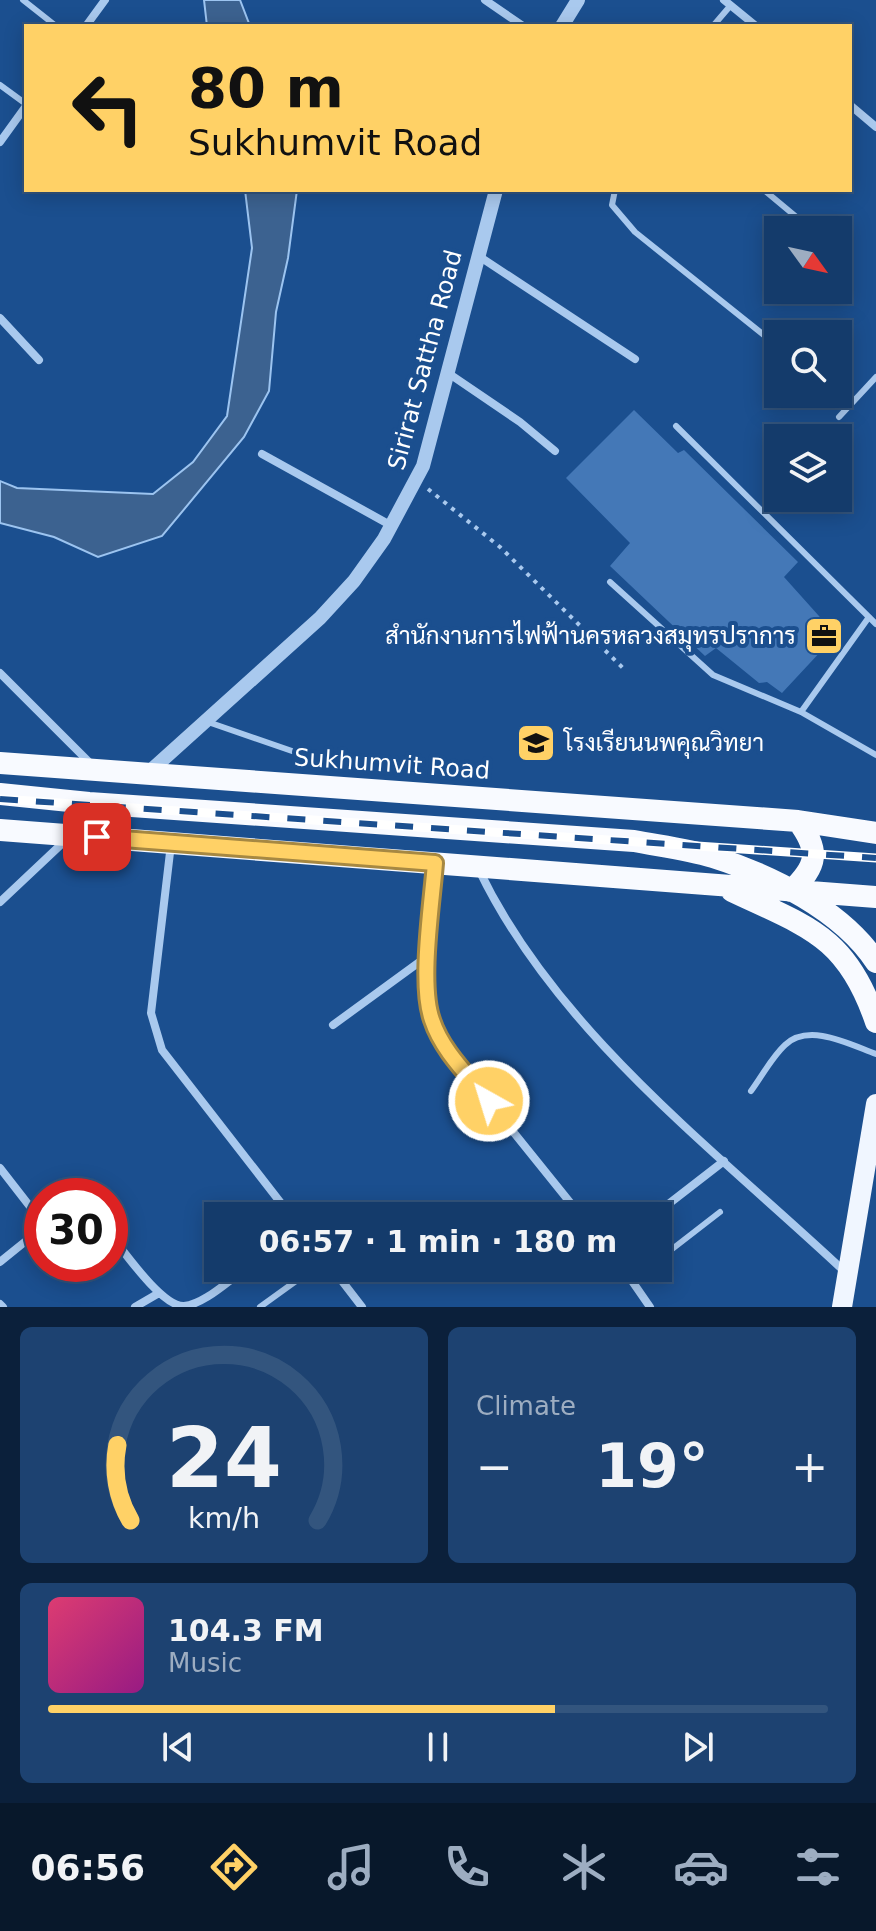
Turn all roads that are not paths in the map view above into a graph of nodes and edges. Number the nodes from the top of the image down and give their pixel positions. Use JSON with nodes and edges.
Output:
{"nodes":[{"id":1,"x":23,"y":0,"type":"edge"},
{"id":2,"x":105,"y":0,"type":"edge"},
{"id":3,"x":485,"y":0,"type":"edge"},
{"id":4,"x":578,"y":0,"type":"edge"},
{"id":5,"x":727,"y":3,"type":"edge"},
{"id":6,"x":53,"y":24,"type":"edge"},
{"id":7,"x":87,"y":24,"type":"edge"},
{"id":8,"x":520,"y":24,"type":"edge"},
{"id":9,"x":563,"y":24,"type":"edge"},
{"id":10,"x":714,"y":24,"type":"edge"},
{"id":11,"x":753,"y":24,"type":"edge"},
{"id":12,"x":0,"y":85,"type":"edge"},
{"id":13,"x":24,"y":103,"type":"edge"},
{"id":14,"x":852,"y":107,"type":"edge"},
{"id":15,"x":24,"y":108,"type":"edge"},
{"id":16,"x":876,"y":127,"type":"edge"},
{"id":17,"x":0,"y":142,"type":"edge"},
{"id":18,"x":495,"y":192,"type":"edge"},
{"id":19,"x":615,"y":192,"type":"edge"},
{"id":20,"x":766,"y":192,"type":"edge"},
{"id":21,"x":795,"y":216,"type":"edge"},
{"id":22,"x":477,"y":255,"type":"junction"},
{"id":23,"x":0,"y":318,"type":"edge"},
{"id":24,"x":764,"y":335,"type":"edge"},
{"id":25,"x":635,"y":359,"type":"dead end"},
{"id":26,"x":39,"y":360,"type":"dead end"},
{"id":27,"x":448,"y":373,"type":"junction"},
{"id":28,"x":876,"y":377,"type":"edge"},
{"id":29,"x":839,"y":417,"type":"dead end"},
{"id":30,"x":676,"y":426,"type":"dead end"},
{"id":31,"x":555,"y":451,"type":"dead end"},
{"id":32,"x":262,"y":454,"type":"dead end"},
{"id":33,"x":392,"y":526,"type":"junction"},
{"id":34,"x":610,"y":582,"type":"dead end"},
{"id":35,"x":869,"y":617,"type":"junction"},
{"id":36,"x":876,"y":624,"type":"edge"},
{"id":37,"x":0,"y":673,"type":"edge"},
{"id":38,"x":801,"y":712,"type":"junction"},
{"id":39,"x":205,"y":721,"type":"junction"},
{"id":40,"x":292,"y":751,"type":"dead end"},
{"id":41,"x":876,"y":755,"type":"edge"},
{"id":42,"x":0,"y":763,"type":"edge"},
{"id":43,"x":96,"y":769,"type":"junction"},
{"id":44,"x":148,"y":773,"type":"junction"},
{"id":45,"x":0,"y":794,"type":"edge"},
{"id":46,"x":798,"y":821,"type":"junction"},
{"id":47,"x":0,"y":830,"type":"edge"},
{"id":48,"x":876,"y":833,"type":"edge"},
{"id":49,"x":72,"y":835,"type":"junction"},
{"id":50,"x":171,"y":843,"type":"junction"},
{"id":51,"x":435,"y":863,"type":"junction"},
{"id":52,"x":478,"y":868,"type":"junction"},
{"id":53,"x":720,"y":885,"type":"junction"},
{"id":54,"x":791,"y":891,"type":"junction"},
{"id":55,"x":876,"y":897,"type":"edge"},
{"id":56,"x":0,"y":902,"type":"edge"},
{"id":57,"x":429,"y":955,"type":"junction"},
{"id":58,"x":876,"y":962,"type":"edge"},
{"id":59,"x":876,"y":1022,"type":"edge"},
{"id":60,"x":333,"y":1025,"type":"dead end"},
{"id":61,"x":876,"y":1054,"type":"edge"},
{"id":62,"x":751,"y":1091,"type":"dead end"},
{"id":63,"x":876,"y":1104,"type":"edge"},
{"id":64,"x":724,"y":1161,"type":"junction"},
{"id":65,"x":0,"y":1168,"type":"edge"},
{"id":66,"x":869,"y":1182,"type":"edge"},
{"id":67,"x":24,"y":1201,"type":"edge"},
{"id":68,"x":280,"y":1202,"type":"edge"},
{"id":69,"x":570,"y":1202,"type":"edge"},
{"id":70,"x":671,"y":1202,"type":"edge"},
{"id":71,"x":720,"y":1212,"type":"dead end"},
{"id":72,"x":24,"y":1241,"type":"edge"},
{"id":73,"x":672,"y":1249,"type":"edge"},
{"id":74,"x":128,"y":1256,"type":"edge"},
{"id":75,"x":0,"y":1262,"type":"edge"},
{"id":76,"x":848,"y":1274,"type":"junction"},
{"id":77,"x":224,"y":1282,"type":"edge"},
{"id":78,"x":295,"y":1282,"type":"edge"},
{"id":79,"x":343,"y":1282,"type":"edge"},
{"id":80,"x":633,"y":1282,"type":"edge"},
{"id":81,"x":159,"y":1293,"type":"junction"},
{"id":82,"x":135,"y":1307,"type":"edge"},
{"id":83,"x":260,"y":1307,"type":"edge"},
{"id":84,"x":362,"y":1307,"type":"edge"},
{"id":85,"x":650,"y":1307,"type":"edge"},
{"id":86,"x":842,"y":1307,"type":"edge"}],
"edges":[{"from":1,"to":6,"type":"lane"},
{"from":2,"to":7,"type":"street"},
{"from":3,"to":8,"type":"street"},
{"from":4,"to":9,"type":"street"},
{"from":5,"to":10,"type":"lane"},
{"from":5,"to":11,"type":"street"},
{"from":12,"to":13,"type":"lane"},
{"from":14,"to":16,"type":"street"},
{"from":15,"to":17,"type":"street"},
{"from":18,"to":22,"type":"street","name":"Sirirat Sattha Road"},
{"from":19,"to":24,"type":"lane"},
{"from":20,"to":21,"type":"lane"},
{"from":22,"to":25,"type":"street"},
{"from":22,"to":27,"type":"street","name":"Sirirat Sattha Road"},
{"from":23,"to":26,"type":"street"},
{"from":27,"to":31,"type":"street"},
{"from":27,"to":33,"type":"street","name":"Sirirat Sattha Road"},
{"from":28,"to":29,"type":"lane"},
{"from":30,"to":35,"type":"lane"},
{"from":32,"to":33,"type":"street"},
{"from":33,"to":39,"type":"street","name":"Sirirat Sattha Road"},
{"from":34,"to":38,"type":"lane"},
{"from":35,"to":36,"type":"lane"},
{"from":35,"to":38,"type":"lane"},
{"from":37,"to":43,"type":"street"},
{"from":38,"to":41,"type":"lane"},
{"from":39,"to":40,"type":"lane"},
{"from":39,"to":44,"type":"street","name":"Sirirat Sattha Road"},
{"from":42,"to":43,"type":"highway","name":"Sukhumvit Road"},
{"from":43,"to":44,"type":"highway","name":"Sukhumvit Road"},
{"from":44,"to":46,"type":"highway","name":"Sukhumvit Road"},
{"from":45,"to":58,"type":"highway"},
{"from":46,"to":48,"type":"highway","name":"Sukhumvit Road"},
{"from":46,"to":54,"type":"highway"},
{"from":47,"to":49,"type":"highway"},
{"from":49,"to":50,"type":"highway"},
{"from":49,"to":56,"type":"street"},
{"from":50,"to":51,"type":"highway"},
{"from":50,"to":68,"type":"street"},
{"from":51,"to":52,"type":"highway"},
{"from":51,"to":57,"type":"street"},
{"from":52,"to":53,"type":"highway"},
{"from":52,"to":64,"type":"street"},
{"from":53,"to":54,"type":"highway"},
{"from":53,"to":59,"type":"highway"},
{"from":54,"to":55,"type":"highway"},
{"from":57,"to":60,"type":"street"},
{"from":57,"to":69,"type":"street"},
{"from":61,"to":62,"type":"lane"},
{"from":63,"to":66,"type":"main road"},
{"from":64,"to":70,"type":"street"},
{"from":64,"to":76,"type":"street"},
{"from":65,"to":67,"type":"street"},
{"from":66,"to":76,"type":"main road"},
{"from":71,"to":73,"type":"lane"},
{"from":72,"to":75,"type":"street"},
{"from":74,"to":81,"type":"street"},
{"from":76,"to":86,"type":"main road"},
{"from":77,"to":81,"type":"street"},
{"from":78,"to":83,"type":"lane"},
{"from":79,"to":84,"type":"street"},
{"from":80,"to":85,"type":"street"},
{"from":81,"to":82,"type":"street"}]}
